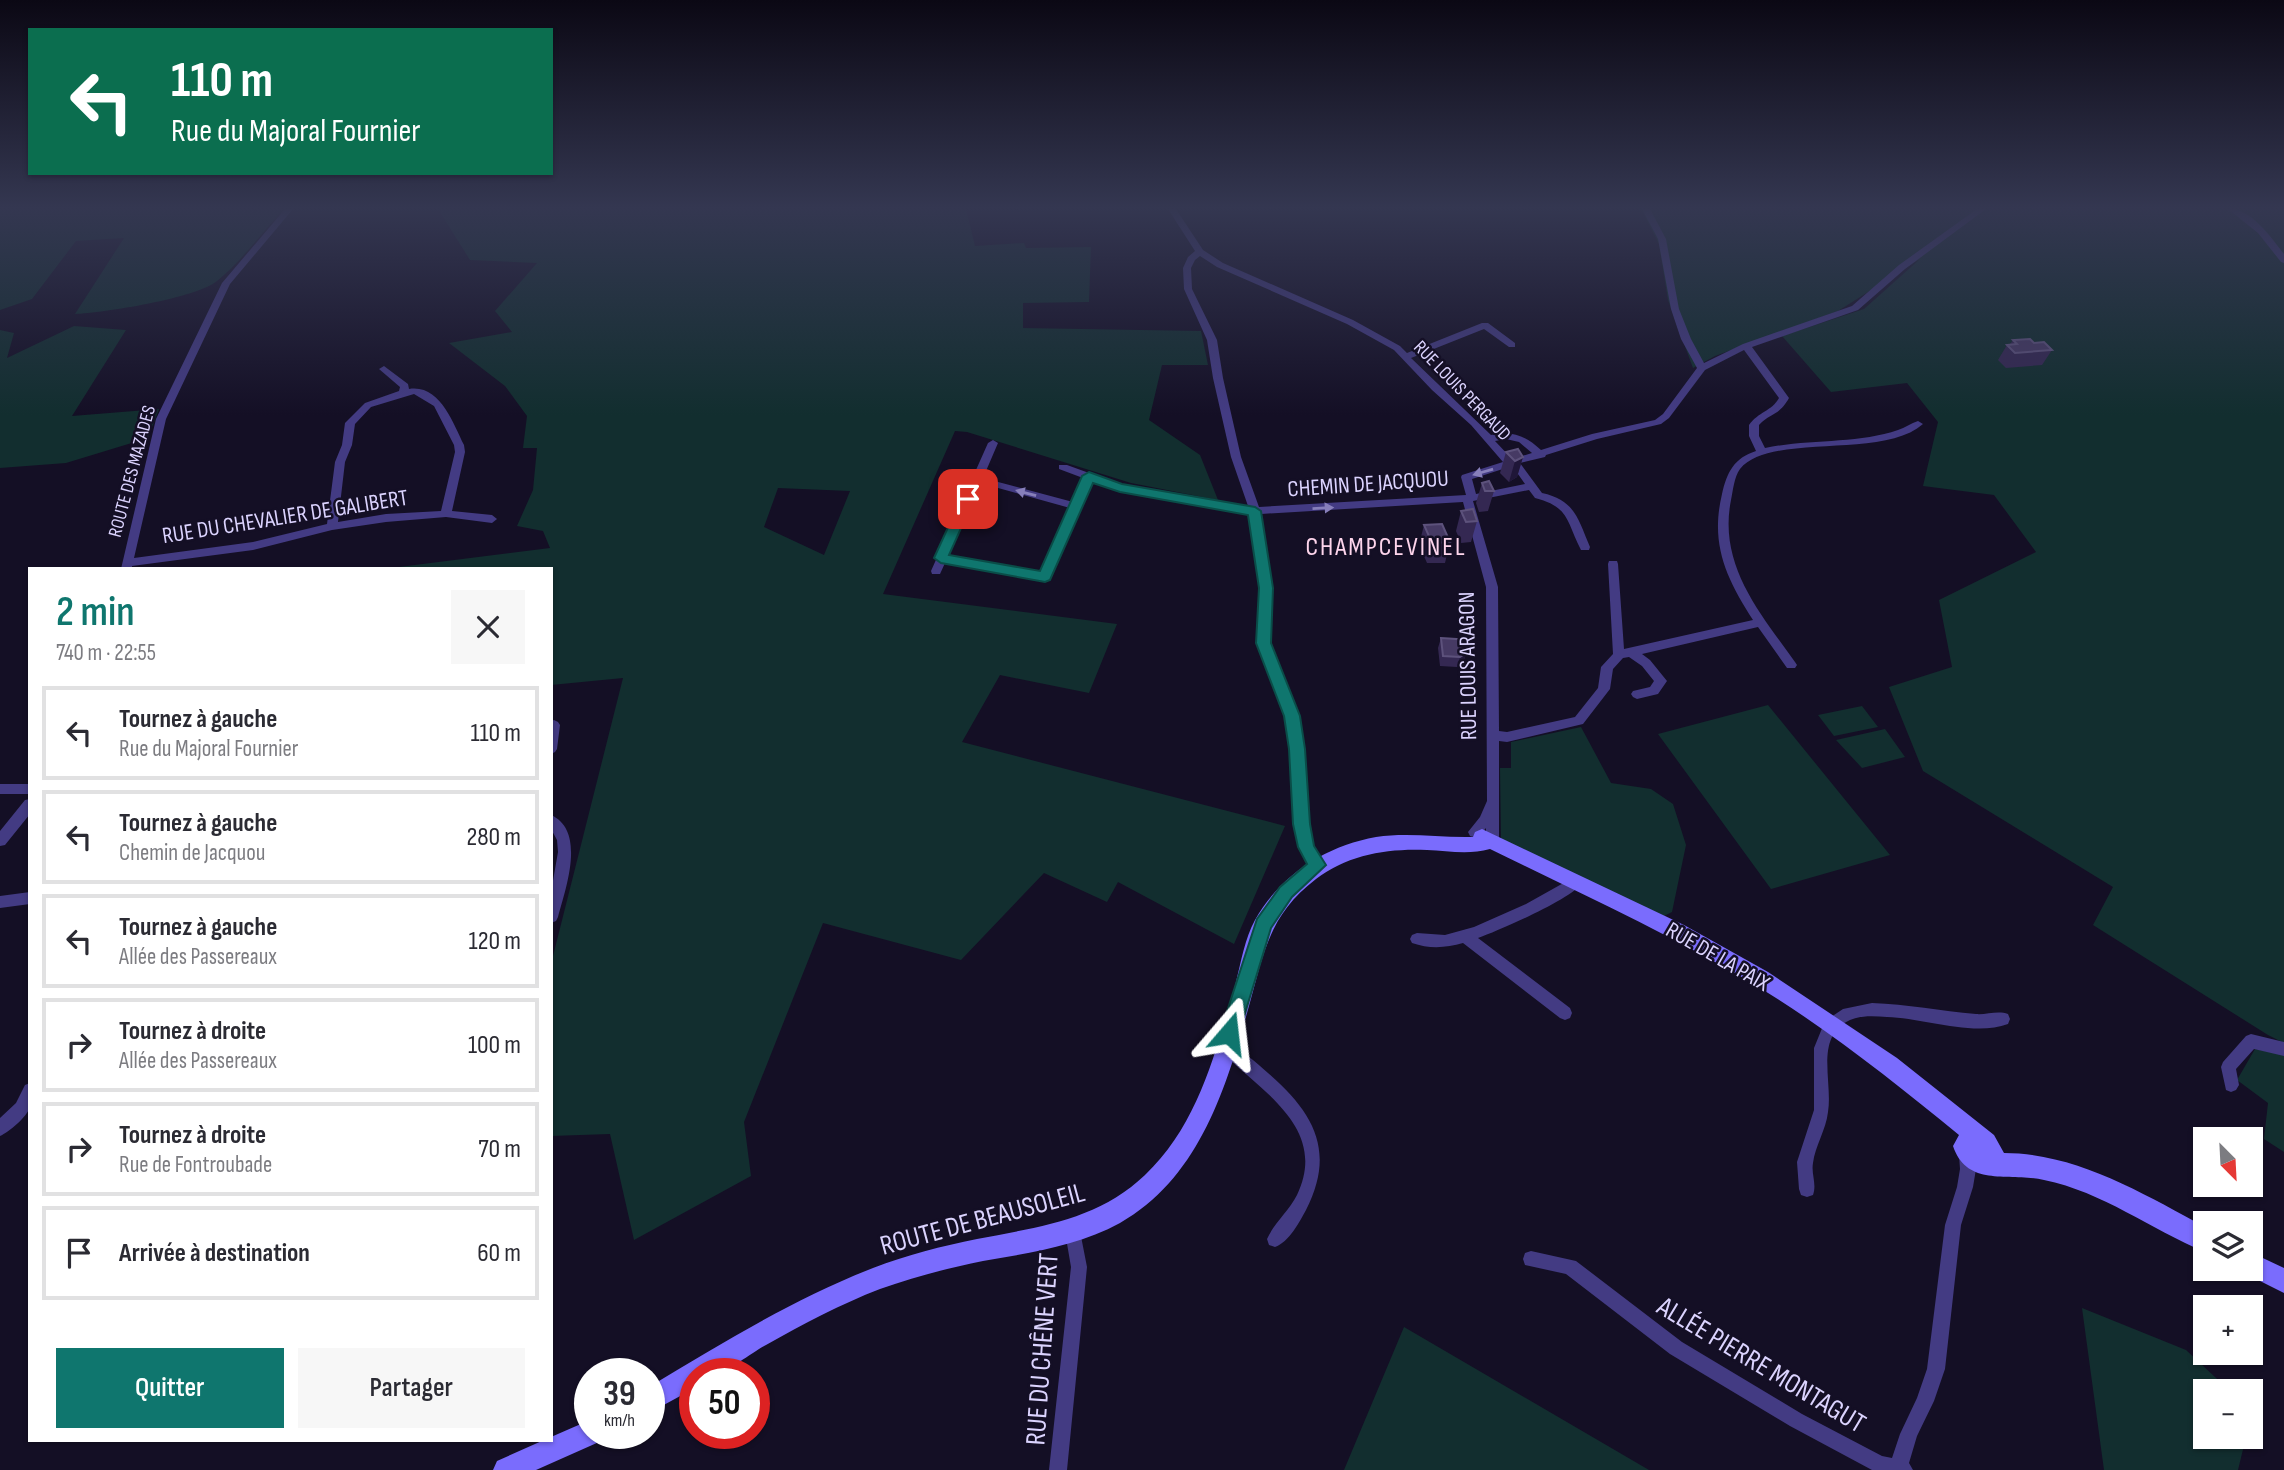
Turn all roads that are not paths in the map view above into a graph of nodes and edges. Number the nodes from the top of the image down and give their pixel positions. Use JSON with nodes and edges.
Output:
{"nodes":[{"id":1,"x":231,"y":278,"type":"edge"},
{"id":2,"x":1187,"y":278,"type":"edge"},
{"id":3,"x":1245,"y":278,"type":"edge"},
{"id":4,"x":1670,"y":278,"type":"edge"},
{"id":5,"x":1889,"y":279,"type":"edge"},
{"id":6,"x":1512,"y":345,"type":"dead end"},
{"id":7,"x":1746,"y":346,"type":"junction"},
{"id":8,"x":1407,"y":356,"type":"junction"},
{"id":9,"x":1702,"y":368,"type":"junction"},
{"id":10,"x":384,"y":369,"type":"dead end"},
{"id":11,"x":403,"y":393,"type":"junction"},
{"id":12,"x":1918,"y":424,"type":"dead end"},
{"id":13,"x":1488,"y":439,"type":"junction"},
{"id":14,"x":993,"y":443,"type":"dead end"},
{"id":15,"x":1762,"y":452,"type":"junction"},
{"id":16,"x":1541,"y":455,"type":"junction"},
{"id":17,"x":1513,"y":464,"type":"junction"},
{"id":18,"x":1063,"y":467,"type":"dead end"},
{"id":19,"x":1089,"y":476,"type":"junction"},
{"id":20,"x":976,"y":479,"type":"junction"},
{"id":21,"x":1532,"y":486,"type":"junction"},
{"id":22,"x":1469,"y":494,"type":"junction"},
{"id":23,"x":1075,"y":506,"type":"junction"},
{"id":24,"x":1255,"y":511,"type":"junction"},
{"id":25,"x":446,"y":514,"type":"junction"},
{"id":26,"x":492,"y":519,"type":"dead end"},
{"id":27,"x":332,"y":526,"type":"junction"},
{"id":28,"x":1585,"y":547,"type":"dead end"},
{"id":29,"x":941,"y":558,"type":"junction"},
{"id":30,"x":1613,"y":564,"type":"dead end"},
{"id":31,"x":126,"y":566,"type":"edge"},
{"id":32,"x":936,"y":571,"type":"dead end"},
{"id":33,"x":1762,"y":622,"type":"junction"},
{"id":34,"x":1624,"y":654,"type":"junction"},
{"id":35,"x":1791,"y":665,"type":"dead end"},
{"id":36,"x":1637,"y":694,"type":"dead end"},
{"id":37,"x":554,"y":725,"type":"dead end"},
{"id":38,"x":553,"y":733,"type":"edge"},
{"id":39,"x":1493,"y":735,"type":"junction"},
{"id":40,"x":0,"y":789,"type":"edge"},
{"id":41,"x":28,"y":789,"type":"edge"},
{"id":42,"x":28,"y":806,"type":"edge"},
{"id":43,"x":553,"y":822,"type":"edge"},
{"id":44,"x":1482,"y":837,"type":"junction"},
{"id":45,"x":0,"y":841,"type":"edge"},
{"id":46,"x":1317,"y":865,"type":"junction"},
{"id":47,"x":1576,"y":882,"type":"junction"},
{"id":48,"x":28,"y":898,"type":"edge"},
{"id":49,"x":0,"y":901,"type":"edge"},
{"id":50,"x":553,"y":908,"type":"edge"},
{"id":51,"x":1465,"y":936,"type":"junction"},
{"id":52,"x":1417,"y":939,"type":"dead end"},
{"id":53,"x":1565,"y":1013,"type":"dead end"},
{"id":54,"x":2003,"y":1019,"type":"dead end"},
{"id":55,"x":1832,"y":1025,"type":"junction"},
{"id":56,"x":1224,"y":1049,"type":"junction"},
{"id":57,"x":2284,"y":1049,"type":"edge"},
{"id":58,"x":2231,"y":1085,"type":"dead end"},
{"id":59,"x":28,"y":1094,"type":"edge"},
{"id":60,"x":0,"y":1128,"type":"edge"},
{"id":61,"x":1979,"y":1152,"type":"junction"},
{"id":62,"x":1965,"y":1187,"type":"joint"},
{"id":63,"x":1807,"y":1189,"type":"dead end"},
{"id":64,"x":1073,"y":1232,"type":"junction"},
{"id":65,"x":2193,"y":1234,"type":"edge"},
{"id":66,"x":1275,"y":1239,"type":"dead end"},
{"id":67,"x":1531,"y":1259,"type":"dead end"},
{"id":68,"x":2263,"y":1270,"type":"edge"},
{"id":69,"x":2284,"y":1281,"type":"edge"},
{"id":70,"x":665,"y":1391,"type":"edge"},
{"id":71,"x":574,"y":1440,"type":"edge"},
{"id":72,"x":1901,"y":1469,"type":"edge"},
{"id":73,"x":506,"y":1470,"type":"edge"},
{"id":74,"x":1058,"y":1470,"type":"edge"}],
"edges":[{"from":1,"to":31,"type":"street","name":"ROUTE DES MAZADES"},
{"from":2,"to":24,"type":"street"},
{"from":3,"to":8,"type":"street","name":"RUE LOUIS PERGAUD"},
{"from":4,"to":9,"type":"street"},
{"from":5,"to":7,"type":"street"},
{"from":6,"to":8,"type":"street"},
{"from":7,"to":9,"type":"street"},
{"from":7,"to":15,"type":"street"},
{"from":8,"to":13,"type":"street","name":"RUE LOUIS PERGAUD"},
{"from":9,"to":16,"type":"street"},
{"from":10,"to":11,"type":"street"},
{"from":11,"to":25,"type":"street"},
{"from":11,"to":27,"type":"street"},
{"from":12,"to":15,"type":"street"},
{"from":13,"to":16,"type":"street"},
{"from":13,"to":17,"type":"street","name":"RUE LOUIS PERGAUD"},
{"from":14,"to":20,"type":"street"},
{"from":15,"to":33,"type":"street"},
{"from":16,"to":17,"type":"street"},
{"from":17,"to":21,"type":"street"},
{"from":17,"to":22,"type":"street","one_way":true},
{"from":18,"to":19,"type":"street","name":"CHEMIN DE JACQUOU"},
{"from":19,"to":23,"type":"street"},
{"from":19,"to":24,"type":"street","name":"CHEMIN DE JACQUOU"},
{"from":23,"to":20,"type":"street","one_way":true},
{"from":20,"to":29,"type":"street"},
{"from":21,"to":22,"type":"street","name":"CHEMIN DE JACQUOU"},
{"from":21,"to":28,"type":"street"},
{"from":24,"to":22,"type":"street","name":"CHEMIN DE JACQUOU","one_way":true},
{"from":22,"to":39,"type":"street","name":"RUE LOUIS ARAGON"},
{"from":23,"to":29,"type":"street"},
{"from":24,"to":46,"type":"street"},
{"from":25,"to":26,"type":"street","name":"RUE DU CHEVALIER DE GALIBERT"},
{"from":25,"to":27,"type":"street","name":"RUE DU CHEVALIER DE GALIBERT"},
{"from":27,"to":31,"type":"street","name":"RUE DU CHEVALIER DE GALIBERT"},
{"from":29,"to":32,"type":"street"},
{"from":30,"to":34,"type":"street"},
{"from":33,"to":34,"type":"street"},
{"from":33,"to":35,"type":"street"},
{"from":34,"to":36,"type":"street"},
{"from":34,"to":39,"type":"street"},
{"from":37,"to":38,"type":"street"},
{"from":39,"to":44,"type":"street","name":"RUE LOUIS ARAGON"},
{"from":40,"to":41,"type":"street"},
{"from":42,"to":45,"type":"street"},
{"from":43,"to":50,"type":"street"},
{"from":44,"to":46,"type":"main road"},
{"from":44,"to":47,"type":"main road","name":"RUE DE LA PAIX"},
{"from":46,"to":56,"type":"main road","name":"ROUTE DE BEAUSOLEIL"},
{"from":47,"to":51,"type":"street"},
{"from":47,"to":55,"type":"main road","name":"RUE DE LA PAIX"},
{"from":48,"to":49,"type":"street"},
{"from":51,"to":52,"type":"street"},
{"from":51,"to":53,"type":"street"},
{"from":54,"to":55,"type":"street"},
{"from":55,"to":61,"type":"main road","name":"RUE DE LA PAIX"},
{"from":55,"to":63,"type":"street"},
{"from":56,"to":64,"type":"main road","name":"ROUTE DE BEAUSOLEIL"},
{"from":56,"to":66,"type":"street"},
{"from":57,"to":58,"type":"street"},
{"from":59,"to":60,"type":"street"},
{"from":61,"to":62,"type":"street","name":"ALLÉE PIERRE MONTAGUT"},
{"from":61,"to":65,"type":"main road"},
{"from":62,"to":72,"type":"street","name":"ALLÉE PIERRE MONTAGUT"},
{"from":64,"to":70,"type":"main road","name":"ROUTE DE BEAUSOLEIL"},
{"from":64,"to":74,"type":"street","name":"RUE DU CHÊNE VERT"},
{"from":67,"to":72,"type":"street","name":"ALLÉE PIERRE MONTAGUT"},
{"from":68,"to":69,"type":"main road"},
{"from":71,"to":73,"type":"main road"}]}
